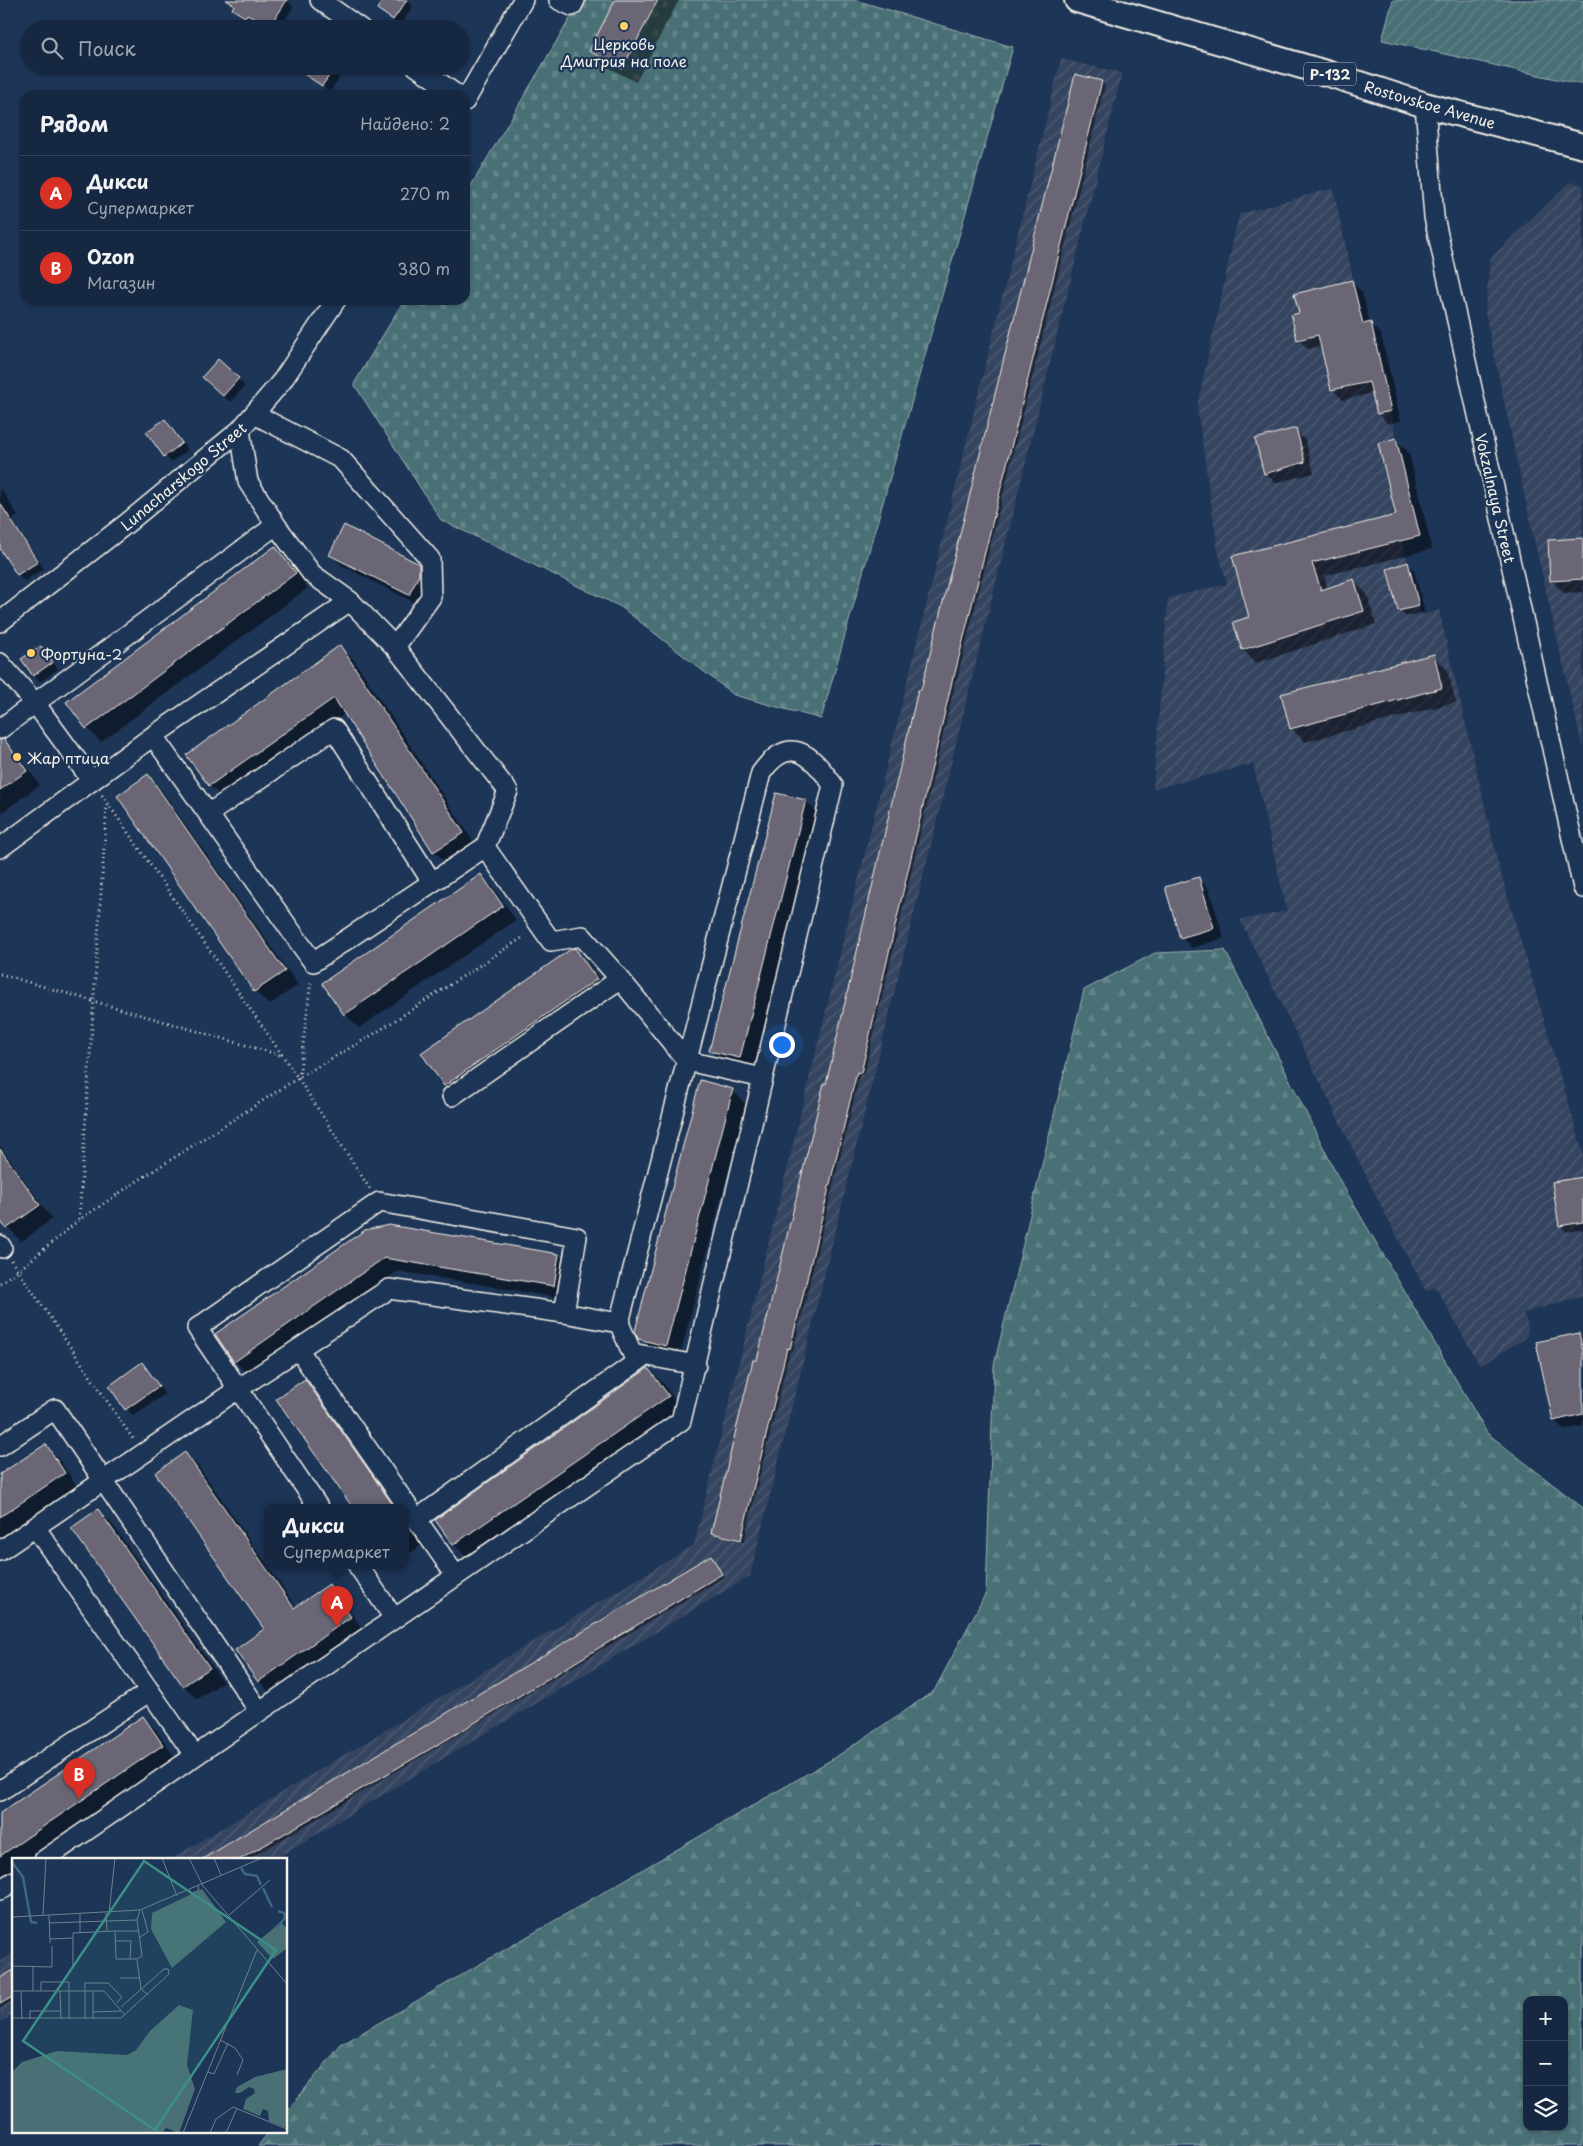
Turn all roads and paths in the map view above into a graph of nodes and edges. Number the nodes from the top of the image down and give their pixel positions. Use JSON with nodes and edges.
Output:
{"nodes":[{"id":1,"x":320,"y":0,"type":"edge"},
{"id":2,"x":523,"y":0,"type":"edge"},
{"id":3,"x":558,"y":0,"type":"edge"},
{"id":4,"x":575,"y":0,"type":"edge"},
{"id":5,"x":1077,"y":0,"type":"edge"},
{"id":6,"x":348,"y":20,"type":"edge"},
{"id":7,"x":429,"y":75,"type":"edge"},
{"id":8,"x":450,"y":90,"type":"edge"},
{"id":9,"x":470,"y":92,"type":"edge"},
{"id":10,"x":1425,"y":105,"type":"junction"},
{"id":11,"x":1583,"y":146,"type":"edge"},
{"id":12,"x":333,"y":305,"type":"edge"},
{"id":13,"x":254,"y":414,"type":"junction"},
{"id":14,"x":240,"y":430,"type":"junction"},
{"id":15,"x":276,"y":525,"type":"junction"},
{"id":16,"x":350,"y":601,"type":"junction"},
{"id":17,"x":0,"y":622,"type":"edge"},
{"id":18,"x":395,"y":647,"type":"junction"},
{"id":19,"x":0,"y":663,"type":"edge"},
{"id":20,"x":35,"y":703,"type":"junction"},
{"id":21,"x":0,"y":729,"type":"edge"},
{"id":22,"x":153,"y":736,"type":"junction"},
{"id":23,"x":92,"y":780,"type":"junction"},
{"id":24,"x":108,"y":803,"type":"junction"},
{"id":25,"x":208,"y":814,"type":"junction"},
{"id":26,"x":485,"y":847,"type":"junction"},
{"id":27,"x":0,"y":848,"type":"edge"},
{"id":28,"x":432,"y":882,"type":"junction"},
{"id":29,"x":1583,"y":888,"type":"edge"},
{"id":30,"x":540,"y":926,"type":"junction"},
{"id":31,"x":313,"y":962,"type":"junction"},
{"id":32,"x":0,"y":974,"type":"edge"},
{"id":33,"x":620,"y":979,"type":"junction"},
{"id":34,"x":94,"y":1000,"type":"junction"},
{"id":35,"x":283,"y":1056,"type":"junction"},
{"id":36,"x":687,"y":1062,"type":"junction"},
{"id":37,"x":298,"y":1078,"type":"junction"},
{"id":38,"x":763,"y":1078,"type":"junction"},
{"id":39,"x":452,"y":1096,"type":"dead end"},
{"id":40,"x":379,"y":1202,"type":"junction"},
{"id":41,"x":79,"y":1220,"type":"junction"},
{"id":42,"x":1,"y":1246,"type":"edge"},
{"id":43,"x":18,"y":1270,"type":"junction"},
{"id":44,"x":0,"y":1283,"type":"edge"},
{"id":45,"x":564,"y":1312,"type":"junction"},
{"id":46,"x":619,"y":1323,"type":"junction"},
{"id":47,"x":298,"y":1348,"type":"junction"},
{"id":48,"x":644,"y":1356,"type":"junction"},
{"id":49,"x":696,"y":1365,"type":"junction"},
{"id":50,"x":238,"y":1389,"type":"junction"},
{"id":51,"x":0,"y":1446,"type":"edge"},
{"id":52,"x":143,"y":1454,"type":"junction"},
{"id":53,"x":104,"y":1482,"type":"junction"},
{"id":54,"x":316,"y":1504,"type":"edge"},
{"id":55,"x":407,"y":1504,"type":"edge"},
{"id":56,"x":409,"y":1508,"type":"edge"},
{"id":57,"x":417,"y":1519,"type":"junction"},
{"id":58,"x":35,"y":1527,"type":"junction"},
{"id":59,"x":0,"y":1551,"type":"edge"},
{"id":60,"x":360,"y":1569,"type":"edge"},
{"id":61,"x":456,"y":1576,"type":"junction"},
{"id":62,"x":394,"y":1618,"type":"junction"},
{"id":63,"x":150,"y":1691,"type":"junction"},
{"id":64,"x":259,"y":1711,"type":"junction"},
{"id":65,"x":195,"y":1756,"type":"junction"},
{"id":66,"x":0,"y":1791,"type":"edge"},
{"id":67,"x":47,"y":1858,"type":"edge"},
{"id":68,"x":12,"y":1882,"type":"edge"},
{"id":69,"x":0,"y":1890,"type":"edge"}],
"edges":[{"from":1,"to":6,"type":"street"},
{"from":2,"to":9,"type":"street"},
{"from":3,"to":4,"type":"street"},
{"from":5,"to":10,"type":"main road","name":"Rostovskoe Avenue","number":"Р-132"},
{"from":7,"to":8,"type":"street"},
{"from":10,"to":11,"type":"main road","name":"Rostovskoe Avenue","number":"Р-132"},
{"from":10,"to":29,"type":"street","name":"Vokzalnaya Street"},
{"from":12,"to":13,"type":"street","name":"Lunacharskogo Street"},
{"from":13,"to":14,"type":"street","name":"Lunacharskogo Street"},
{"from":13,"to":18,"type":"street"},
{"from":14,"to":15,"type":"street"},
{"from":14,"to":17,"type":"street","name":"Lunacharskogo Street"},
{"from":15,"to":16,"type":"street"},
{"from":15,"to":20,"type":"street"},
{"from":16,"to":18,"type":"street"},
{"from":16,"to":22,"type":"street"},
{"from":18,"to":26,"type":"street"},
{"from":19,"to":20,"type":"street"},
{"from":20,"to":21,"type":"street"},
{"from":20,"to":23,"type":"street"},
{"from":22,"to":23,"type":"street"},
{"from":22,"to":25,"type":"street"},
{"from":23,"to":24,"type":"path"},
{"from":23,"to":27,"type":"street"},
{"from":24,"to":34,"type":"path"},
{"from":24,"to":35,"type":"path"},
{"from":25,"to":28,"type":"street"},
{"from":25,"to":31,"type":"street"},
{"from":26,"to":28,"type":"street"},
{"from":26,"to":30,"type":"street"},
{"from":28,"to":31,"type":"street"},
{"from":30,"to":33,"type":"street"},
{"from":30,"to":37,"type":"path"},
{"from":31,"to":37,"type":"path"},
{"from":32,"to":34,"type":"path"},
{"from":33,"to":36,"type":"street"},
{"from":33,"to":39,"type":"street"},
{"from":34,"to":35,"type":"path"},
{"from":34,"to":41,"type":"path"},
{"from":35,"to":37,"type":"path"},
{"from":36,"to":38,"type":"street"},
{"from":36,"to":38,"type":"street"},
{"from":36,"to":46,"type":"street"},
{"from":37,"to":40,"type":"path"},
{"from":37,"to":41,"type":"path"},
{"from":38,"to":49,"type":"street"},
{"from":40,"to":45,"type":"street"},
{"from":40,"to":50,"type":"street"},
{"from":41,"to":43,"type":"path"},
{"from":42,"to":43,"type":"path"},
{"from":43,"to":44,"type":"path"},
{"from":43,"to":52,"type":"path"},
{"from":45,"to":46,"type":"street"},
{"from":45,"to":47,"type":"street"},
{"from":46,"to":48,"type":"street"},
{"from":47,"to":50,"type":"street"},
{"from":47,"to":55,"type":"street"},
{"from":48,"to":49,"type":"street"},
{"from":48,"to":57,"type":"street"},
{"from":49,"to":61,"type":"street"},
{"from":50,"to":52,"type":"street"},
{"from":50,"to":54,"type":"street"},
{"from":51,"to":53,"type":"street"},
{"from":52,"to":53,"type":"street"},
{"from":53,"to":58,"type":"street"},
{"from":53,"to":64,"type":"street"},
{"from":56,"to":57,"type":"street"},
{"from":57,"to":61,"type":"street"},
{"from":58,"to":59,"type":"street"},
{"from":58,"to":63,"type":"street"},
{"from":60,"to":62,"type":"street"},
{"from":61,"to":62,"type":"street"},
{"from":62,"to":64,"type":"street"},
{"from":63,"to":65,"type":"street"},
{"from":63,"to":66,"type":"street"},
{"from":64,"to":65,"type":"street"},
{"from":65,"to":67,"type":"street"},
{"from":68,"to":69,"type":"street"}]}
